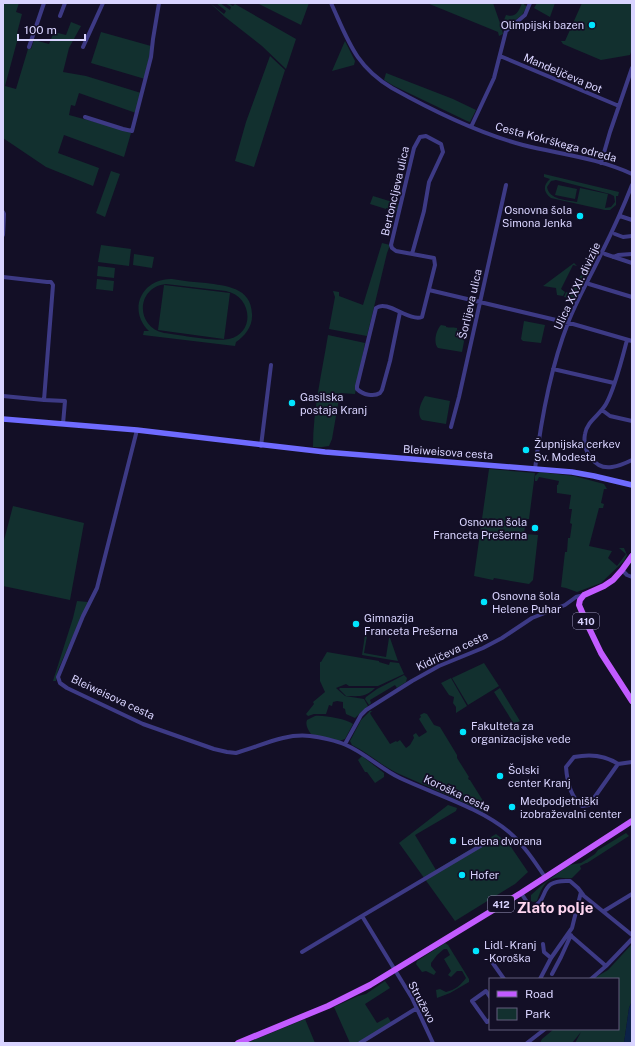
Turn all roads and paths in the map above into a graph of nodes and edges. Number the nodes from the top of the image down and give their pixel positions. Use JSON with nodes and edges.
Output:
{"nodes":[{"id":1,"x":44,"y":3,"type":"edge"},
{"id":2,"x":65,"y":3,"type":"edge"},
{"id":3,"x":102,"y":3,"type":"edge"},
{"id":4,"x":159,"y":3,"type":"edge"},
{"id":5,"x":331,"y":3,"type":"edge"},
{"id":6,"x":530,"y":3,"type":"edge"},
{"id":7,"x":60,"y":16,"type":"dead end"},
{"id":8,"x":29,"y":47,"type":"dead end"},
{"id":9,"x":83,"y":47,"type":"dead end"},
{"id":10,"x":500,"y":56,"type":"junction"},
{"id":11,"x":632,"y":68,"type":"edge"},
{"id":12,"x":619,"y":106,"type":"junction"},
{"id":13,"x":85,"y":117,"type":"dead end"},
{"id":14,"x":472,"y":127,"type":"junction"},
{"id":15,"x":601,"y":163,"type":"junction"},
{"id":16,"x":632,"y":174,"type":"edge"},
{"id":17,"x":506,"y":185,"type":"dead end"},
{"id":18,"x":632,"y":185,"type":"edge"},
{"id":19,"x":3,"y":212,"type":"edge"},
{"id":20,"x":620,"y":216,"type":"junction"},
{"id":21,"x":632,"y":220,"type":"edge"},
{"id":22,"x":615,"y":234,"type":"dead end"},
{"id":23,"x":3,"y":235,"type":"edge"},
{"id":24,"x":632,"y":236,"type":"edge"},
{"id":25,"x":412,"y":254,"type":"junction"},
{"id":26,"x":605,"y":254,"type":"dead end"},
{"id":27,"x":632,"y":254,"type":"edge"},
{"id":28,"x":612,"y":257,"type":"junction"},
{"id":29,"x":632,"y":264,"type":"edge"},
{"id":30,"x":3,"y":277,"type":"edge"},
{"id":31,"x":589,"y":284,"type":"dead end"},
{"id":32,"x":429,"y":290,"type":"junction"},
{"id":33,"x":632,"y":297,"type":"edge"},
{"id":34,"x":480,"y":303,"type":"junction"},
{"id":35,"x":400,"y":312,"type":"junction"},
{"id":36,"x":568,"y":323,"type":"junction"},
{"id":37,"x":630,"y":340,"type":"edge"},
{"id":38,"x":271,"y":365,"type":"dead end"},
{"id":39,"x":553,"y":369,"type":"junction"},
{"id":40,"x":614,"y":383,"type":"junction"},
{"id":41,"x":3,"y":396,"type":"edge"},
{"id":42,"x":44,"y":400,"type":"junction"},
{"id":43,"x":602,"y":410,"type":"junction"},
{"id":44,"x":3,"y":418,"type":"edge"},
{"id":45,"x":632,"y":421,"type":"edge"},
{"id":46,"x":63,"y":424,"type":"junction"},
{"id":47,"x":451,"y":427,"type":"dead end"},
{"id":48,"x":137,"y":430,"type":"junction"},
{"id":49,"x":261,"y":446,"type":"junction"},
{"id":50,"x":632,"y":460,"type":"edge"},
{"id":51,"x":536,"y":469,"type":"junction"},
{"id":52,"x":632,"y":485,"type":"edge"},
{"id":53,"x":632,"y":556,"type":"edge"},
{"id":54,"x":622,"y":570,"type":"junction"},
{"id":55,"x":632,"y":577,"type":"edge"},
{"id":56,"x":584,"y":595,"type":"junction"},
{"id":57,"x":632,"y":701,"type":"edge"},
{"id":58,"x":345,"y":744,"type":"junction"},
{"id":59,"x":632,"y":762,"type":"edge"},
{"id":60,"x":618,"y":764,"type":"junction"},
{"id":61,"x":632,"y":821,"type":"edge"},
{"id":62,"x":487,"y":842,"type":"dead end"},
{"id":63,"x":545,"y":877,"type":"junction"},
{"id":64,"x":581,"y":892,"type":"junction"},
{"id":65,"x":520,"y":893,"type":"junction"},
{"id":66,"x":632,"y":894,"type":"edge"},
{"id":67,"x":604,"y":912,"type":"junction"},
{"id":68,"x":362,"y":916,"type":"junction"},
{"id":69,"x":570,"y":934,"type":"junction"},
{"id":70,"x":632,"y":935,"type":"edge"},
{"id":71,"x":632,"y":939,"type":"edge"},
{"id":72,"x":543,"y":944,"type":"dead end"},
{"id":73,"x":302,"y":952,"type":"dead end"},
{"id":74,"x":551,"y":958,"type":"junction"},
{"id":75,"x":492,"y":962,"type":"dead end"},
{"id":76,"x":606,"y":966,"type":"junction"},
{"id":77,"x":394,"y":970,"type":"junction"},
{"id":78,"x":552,"y":974,"type":"dead end"},
{"id":79,"x":503,"y":978,"type":"edge"},
{"id":80,"x":541,"y":978,"type":"edge"},
{"id":81,"x":592,"y":978,"type":"edge"},
{"id":82,"x":489,"y":996,"type":"edge"},
{"id":83,"x":417,"y":1008,"type":"junction"},
{"id":84,"x":489,"y":1021,"type":"edge"},
{"id":85,"x":543,"y":1030,"type":"edge"},
{"id":86,"x":238,"y":1043,"type":"edge"},
{"id":87,"x":360,"y":1043,"type":"edge"},
{"id":88,"x":433,"y":1043,"type":"edge"},
{"id":89,"x":527,"y":1043,"type":"edge"}],
"edges":[{"from":1,"to":8,"type":"street"},
{"from":2,"to":7,"type":"street"},
{"from":3,"to":9,"type":"street"},
{"from":4,"to":13,"type":"street"},
{"from":5,"to":14,"type":"street","name":"Cesta Kokrškega odreda"},
{"from":6,"to":10,"type":"street"},
{"from":10,"to":12,"type":"street","name":"Mandeljčeva pot"},
{"from":10,"to":14,"type":"street"},
{"from":11,"to":12,"type":"street"},
{"from":12,"to":15,"type":"street"},
{"from":14,"to":15,"type":"street","name":"Cesta Kokrškega odreda"},
{"from":15,"to":16,"type":"street","name":"Cesta Kokrškega odreda"},
{"from":17,"to":34,"type":"street","name":"Šorlijeva ulica"},
{"from":18,"to":20,"type":"street","name":"Ulica XXXI. divizije"},
{"from":19,"to":23,"type":"street"},
{"from":20,"to":21,"type":"street"},
{"from":20,"to":36,"type":"street","name":"Ulica XXXI. divizije"},
{"from":22,"to":24,"type":"street"},
{"from":25,"to":25,"type":"street","name":"Bertoncljeva ulica"},
{"from":25,"to":32,"type":"street","name":"Bertoncljeva ulica"},
{"from":26,"to":28,"type":"street"},
{"from":27,"to":28,"type":"street"},
{"from":28,"to":29,"type":"street"},
{"from":30,"to":42,"type":"street"},
{"from":31,"to":33,"type":"street"},
{"from":32,"to":34,"type":"street"},
{"from":32,"to":35,"type":"street","name":"Bertoncljeva ulica"},
{"from":34,"to":36,"type":"street"},
{"from":34,"to":47,"type":"street","name":"Šorlijeva ulica"},
{"from":35,"to":35,"type":"street","name":"Bertoncljeva ulica"},
{"from":36,"to":37,"type":"street"},
{"from":36,"to":39,"type":"street","name":"Ulica XXXI. divizije"},
{"from":37,"to":40,"type":"street"},
{"from":38,"to":49,"type":"street"},
{"from":39,"to":40,"type":"street"},
{"from":39,"to":51,"type":"street","name":"Ulica XXXI. divizije"},
{"from":40,"to":43,"type":"street"},
{"from":41,"to":42,"type":"street"},
{"from":42,"to":46,"type":"street"},
{"from":43,"to":45,"type":"street"},
{"from":43,"to":50,"type":"street"},
{"from":44,"to":46,"type":"main road","name":"Bleiweisova cesta"},
{"from":46,"to":48,"type":"main road","name":"Bleiweisova cesta"},
{"from":48,"to":49,"type":"main road","name":"Bleiweisova cesta"},
{"from":48,"to":58,"type":"street","name":"Bleiweisova cesta"},
{"from":49,"to":51,"type":"main road","name":"Bleiweisova cesta"},
{"from":51,"to":52,"type":"main road","name":"Bleiweisova cesta"},
{"from":53,"to":54,"type":"main road","name":"Kidričeva cesta"},
{"from":54,"to":55,"type":"street"},
{"from":54,"to":56,"type":"main road","name":"Kidričeva cesta"},
{"from":56,"to":57,"type":"main road","number":"410"},
{"from":56,"to":58,"type":"street","name":"Kidričeva cesta"},
{"from":58,"to":63,"type":"street","name":"Koroška cesta"},
{"from":59,"to":60,"type":"street"},
{"from":60,"to":60,"type":"street"},
{"from":61,"to":63,"type":"main road","number":"412"},
{"from":62,"to":68,"type":"street"},
{"from":63,"to":65,"type":"main road","number":"412"},
{"from":64,"to":65,"type":"street"},
{"from":64,"to":67,"type":"street"},
{"from":64,"to":69,"type":"street"},
{"from":65,"to":77,"type":"main road","number":"412"},
{"from":66,"to":67,"type":"street"},
{"from":67,"to":70,"type":"street"},
{"from":68,"to":73,"type":"street"},
{"from":68,"to":77,"type":"street","name":"Struževo"},
{"from":69,"to":74,"type":"street"},
{"from":69,"to":76,"type":"street"},
{"from":69,"to":78,"type":"street"},
{"from":71,"to":76,"type":"street"},
{"from":72,"to":74,"type":"street"},
{"from":74,"to":80,"type":"street"},
{"from":75,"to":79,"type":"street"},
{"from":76,"to":81,"type":"street"},
{"from":77,"to":83,"type":"street","name":"Struževo"},
{"from":77,"to":86,"type":"main road","number":"412"},
{"from":82,"to":84,"type":"street"},
{"from":83,"to":87,"type":"street"},
{"from":83,"to":88,"type":"street","name":"Struževo"},
{"from":85,"to":89,"type":"street"}]}
